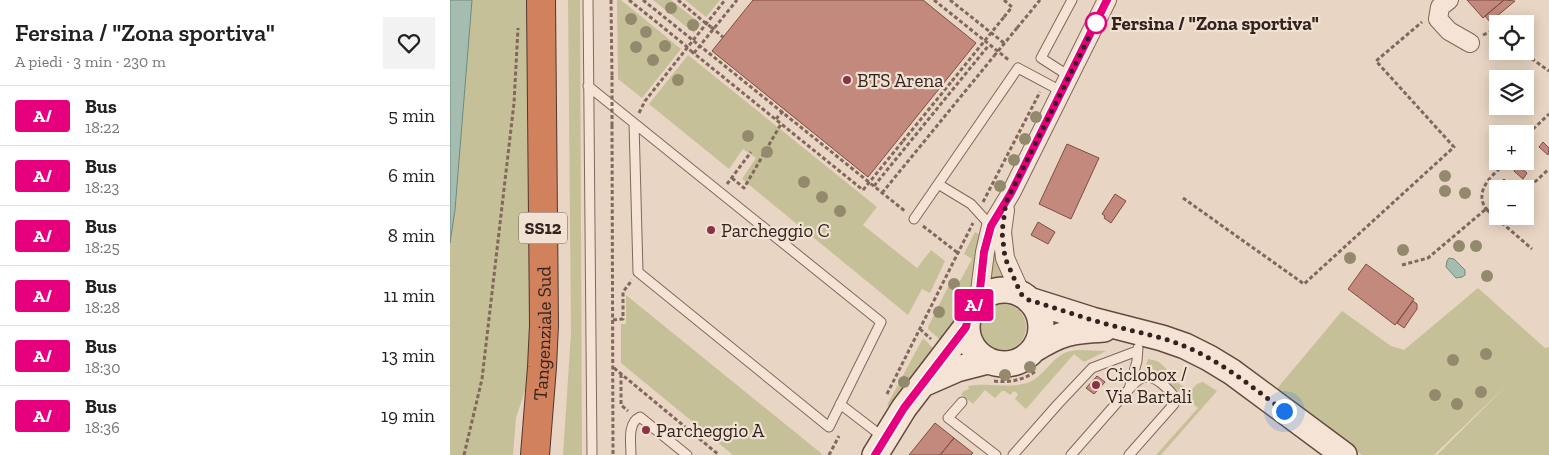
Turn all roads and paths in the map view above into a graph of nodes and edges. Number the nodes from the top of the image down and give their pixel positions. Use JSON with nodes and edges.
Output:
{"nodes":[{"id":1,"x":540,"y":0,"type":"edge"},
{"id":2,"x":559,"y":0,"type":"edge"},
{"id":3,"x":588,"y":0,"type":"edge"},
{"id":4,"x":611,"y":0,"type":"edge"},
{"id":5,"x":629,"y":0,"type":"edge"},
{"id":6,"x":643,"y":0,"type":"edge"},
{"id":7,"x":678,"y":0,"type":"edge"},
{"id":8,"x":725,"y":0,"type":"edge"},
{"id":9,"x":737,"y":0,"type":"edge"},
{"id":10,"x":934,"y":0,"type":"edge"},
{"id":11,"x":950,"y":0,"type":"edge"},
{"id":12,"x":1004,"y":0,"type":"edge"},
{"id":13,"x":1040,"y":0,"type":"edge"},
{"id":14,"x":1072,"y":0,"type":"edge"},
{"id":15,"x":1107,"y":0,"type":"edge"},
{"id":16,"x":1444,"y":4,"type":"edge"},
{"id":17,"x":518,"y":19,"type":"dead end"},
{"id":18,"x":712,"y":28,"type":"junction"},
{"id":19,"x":991,"y":33,"type":"junction"},
{"id":20,"x":723,"y":37,"type":"dead end"},
{"id":21,"x":694,"y":41,"type":"junction"},
{"id":22,"x":1004,"y":43,"type":"junction"},
{"id":23,"x":1470,"y":43,"type":"dead end"},
{"id":24,"x":989,"y":44,"type":"junction"},
{"id":25,"x":693,"y":52,"type":"junction"},
{"id":26,"x":1534,"y":60,"type":"edge"},
{"id":27,"x":1018,"y":68,"type":"junction"},
{"id":28,"x":1549,"y":71,"type":"edge"},
{"id":29,"x":1045,"y":82,"type":"junction"},
{"id":30,"x":1065,"y":84,"type":"junction"},
{"id":31,"x":588,"y":86,"type":"junction"},
{"id":32,"x":646,"y":101,"type":"dead end"},
{"id":33,"x":785,"y":109,"type":"dead end"},
{"id":34,"x":1549,"y":114,"type":"edge"},
{"id":35,"x":776,"y":119,"type":"junction"},
{"id":36,"x":634,"y":123,"type":"junction"},
{"id":37,"x":781,"y":124,"type":"junction"},
{"id":38,"x":1534,"y":128,"type":"edge"},
{"id":39,"x":752,"y":152,"type":"dead end"},
{"id":40,"x":1549,"y":169,"type":"edge"},
{"id":41,"x":1499,"y":170,"type":"edge"},
{"id":42,"x":735,"y":174,"type":"dead end"},
{"id":43,"x":732,"y":178,"type":"dead end"},
{"id":44,"x":1534,"y":183,"type":"edge"},
{"id":45,"x":938,"y":184,"type":"junction"},
{"id":46,"x":874,"y":186,"type":"junction"},
{"id":47,"x":882,"y":193,"type":"junction"},
{"id":48,"x":1183,"y":198,"type":"dead end"},
{"id":49,"x":1006,"y":202,"type":"junction"},
{"id":50,"x":1489,"y":207,"type":"edge"},
{"id":51,"x":1486,"y":210,"type":"junction"},
{"id":52,"x":979,"y":211,"type":"junction"},
{"id":53,"x":914,"y":219,"type":"junction"},
{"id":54,"x":991,"y":226,"type":"junction"},
{"id":55,"x":1532,"y":249,"type":"dead end"},
{"id":56,"x":958,"y":253,"type":"junction"},
{"id":57,"x":1402,"y":265,"type":"dead end"},
{"id":58,"x":622,"y":292,"type":"dead end"},
{"id":59,"x":1025,"y":297,"type":"junction"},
{"id":60,"x":979,"y":299,"type":"junction"},
{"id":61,"x":613,"y":320,"type":"junction"},
{"id":62,"x":966,"y":327,"type":"junction"},
{"id":63,"x":1133,"y":337,"type":"junction"},
{"id":64,"x":1033,"y":350,"type":"junction"},
{"id":65,"x":988,"y":361,"type":"junction"},
{"id":66,"x":542,"y":367,"type":"junction"},
{"id":67,"x":613,"y":367,"type":"junction"},
{"id":68,"x":621,"y":374,"type":"junction"},
{"id":69,"x":923,"y":384,"type":"junction"},
{"id":70,"x":1129,"y":389,"type":"junction"},
{"id":71,"x":886,"y":394,"type":"dead end"},
{"id":72,"x":962,"y":402,"type":"dead end"},
{"id":73,"x":840,"y":404,"type":"junction"},
{"id":74,"x":621,"y":405,"type":"dead end"},
{"id":75,"x":880,"y":447,"type":"edge"},
{"id":76,"x":464,"y":455,"type":"edge"},
{"id":77,"x":522,"y":455,"type":"edge"},
{"id":78,"x":535,"y":455,"type":"edge"},
{"id":79,"x":554,"y":455,"type":"edge"},
{"id":80,"x":592,"y":455,"type":"edge"},
{"id":81,"x":614,"y":455,"type":"edge"},
{"id":82,"x":631,"y":455,"type":"edge"},
{"id":83,"x":687,"y":455,"type":"edge"},
{"id":84,"x":719,"y":455,"type":"edge"},
{"id":85,"x":996,"y":455,"type":"edge"},
{"id":86,"x":1013,"y":455,"type":"edge"},
{"id":87,"x":1071,"y":455,"type":"edge"},
{"id":88,"x":1129,"y":455,"type":"edge"},
{"id":89,"x":1344,"y":455,"type":"edge"}],
"edges":[{"from":1,"to":66,"type":"highway","name":"Tangenziale Sud","number":"SS12"},
{"from":2,"to":79,"type":"highway","name":"Tangenziale Sud","number":"SS12"},
{"from":3,"to":31,"type":"lane"},
{"from":4,"to":61,"type":"path","bridge":true},
{"from":5,"to":25,"type":"path","bridge":true},
{"from":6,"to":21,"type":"path"},
{"from":7,"to":18,"type":"path","bridge":true},
{"from":8,"to":21,"type":"path"},
{"from":9,"to":18,"type":"path"},
{"from":10,"to":24,"type":"path"},
{"from":11,"to":19,"type":"path"},
{"from":12,"to":19,"type":"path","bridge":true},
{"from":13,"to":22,"type":"path","bridge":true},
{"from":14,"to":30,"type":"lane"},
{"from":15,"to":30,"type":"street"},
{"from":16,"to":23,"type":"street"},
{"from":16,"to":48,"type":"path"},
{"from":17,"to":76,"type":"path"},
{"from":18,"to":20,"type":"path"},
{"from":18,"to":25,"type":"path"},
{"from":19,"to":22,"type":"path"},
{"from":19,"to":37,"type":"path","bridge":true},
{"from":21,"to":32,"type":"path"},
{"from":21,"to":46,"type":"path"},
{"from":22,"to":47,"type":"path","bridge":true},
{"from":24,"to":27,"type":"path"},
{"from":24,"to":46,"type":"path"},
{"from":25,"to":35,"type":"path"},
{"from":26,"to":28,"type":"path"},
{"from":27,"to":29,"type":"lane"},
{"from":27,"to":45,"type":"lane"},
{"from":29,"to":30,"type":"lane"},
{"from":29,"to":52,"type":"path"},
{"from":30,"to":49,"type":"street"},
{"from":31,"to":36,"type":"lane"},
{"from":31,"to":80,"type":"lane"},
{"from":33,"to":35,"type":"path","bridge":true},
{"from":34,"to":38,"type":"path"},
{"from":35,"to":37,"type":"path"},
{"from":36,"to":73,"type":"lane"},
{"from":36,"to":73,"type":"lane"},
{"from":37,"to":43,"type":"path"},
{"from":39,"to":42,"type":"path"},
{"from":40,"to":44,"type":"path"},
{"from":41,"to":51,"type":"path"},
{"from":45,"to":52,"type":"lane"},
{"from":45,"to":53,"type":"lane"},
{"from":46,"to":47,"type":"path"},
{"from":47,"to":53,"type":"path"},
{"from":49,"to":54,"type":"street"},
{"from":49,"to":59,"type":"street"},
{"from":50,"to":51,"type":"path"},
{"from":51,"to":55,"type":"path"},
{"from":51,"to":57,"type":"path"},
{"from":52,"to":54,"type":"lane"},
{"from":52,"to":56,"type":"path"},
{"from":53,"to":56,"type":"path"},
{"from":54,"to":60,"type":"street"},
{"from":56,"to":71,"type":"path"},
{"from":58,"to":61,"type":"path"},
{"from":59,"to":60,"type":"street"},
{"from":59,"to":63,"type":"street"},
{"from":59,"to":64,"type":"street"},
{"from":60,"to":62,"type":"street"},
{"from":61,"to":67,"type":"path"},
{"from":62,"to":65,"type":"street"},
{"from":62,"to":69,"type":"street"},
{"from":63,"to":64,"type":"street"},
{"from":63,"to":70,"type":"lane"},
{"from":63,"to":86,"type":"lane"},
{"from":63,"to":89,"type":"street"},
{"from":64,"to":65,"type":"street"},
{"from":65,"to":69,"type":"street"},
{"from":66,"to":77,"type":"highway"},
{"from":66,"to":78,"type":"highway","name":"Tangenziale Sud","number":"SS12"},
{"from":67,"to":68,"type":"path"},
{"from":67,"to":81,"type":"path"},
{"from":68,"to":74,"type":"path"},
{"from":68,"to":84,"type":"path"},
{"from":69,"to":75,"type":"street"},
{"from":70,"to":87,"type":"lane"},
{"from":70,"to":88,"type":"lane"},
{"from":72,"to":85,"type":"lane"},
{"from":73,"to":75,"type":"lane"},
{"from":82,"to":83,"type":"lane"}]}
